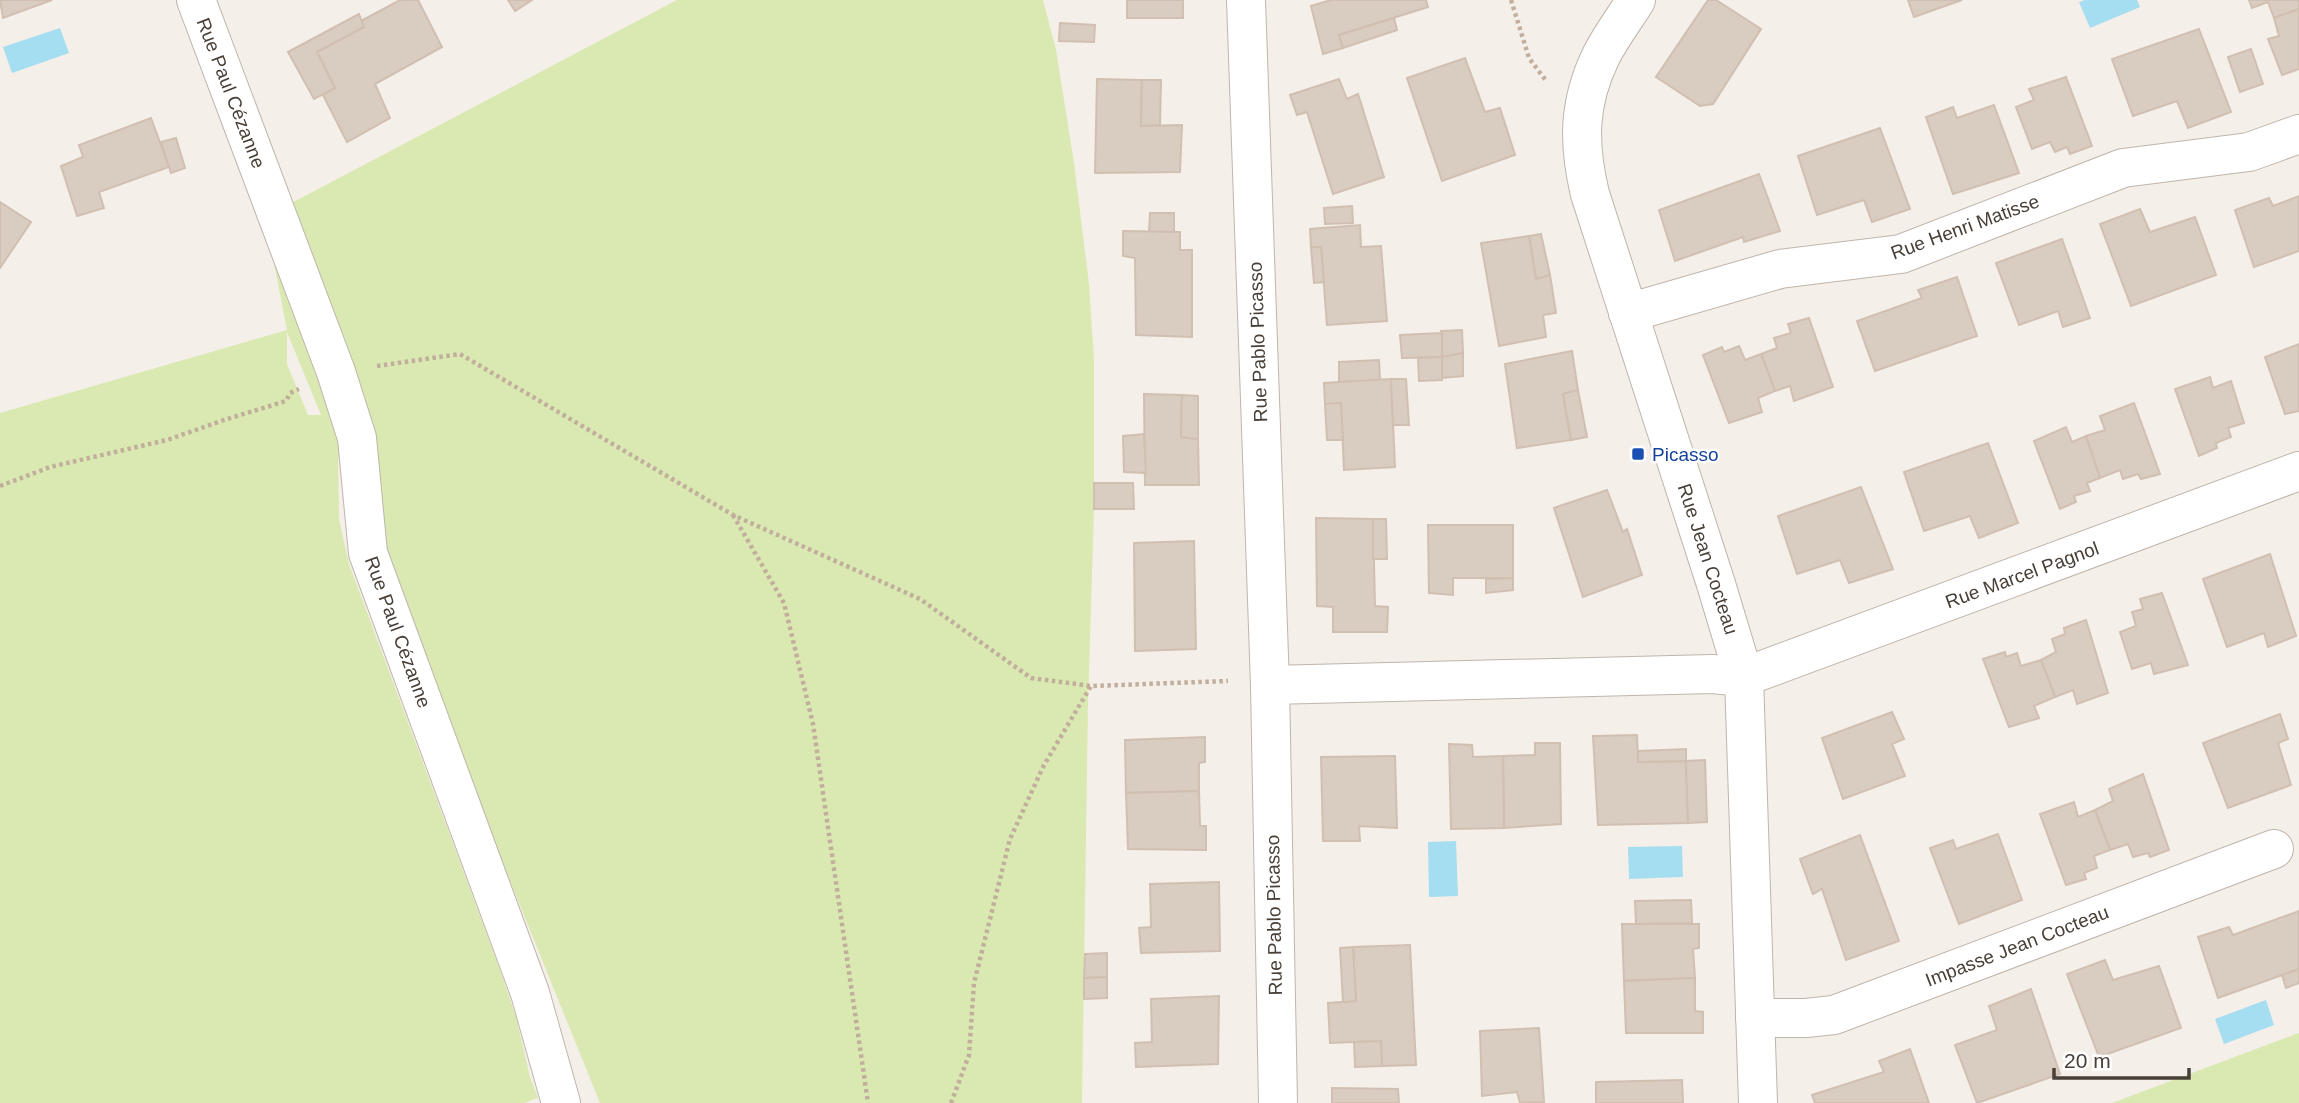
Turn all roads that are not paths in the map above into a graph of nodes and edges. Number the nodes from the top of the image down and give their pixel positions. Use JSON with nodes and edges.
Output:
{"nodes":[{"id":1,"x":196,"y":0,"type":"edge"},
{"id":2,"x":1246,"y":0,"type":"edge"},
{"id":3,"x":1636,"y":0,"type":"edge"},
{"id":4,"x":2299,"y":134,"type":"edge"},
{"id":5,"x":1628,"y":313,"type":"junction"},
{"id":6,"x":2299,"y":471,"type":"edge"},
{"id":7,"x":1744,"y":677,"type":"junction"},
{"id":8,"x":1270,"y":685,"type":"junction"},
{"id":9,"x":2274,"y":849,"type":"dead end"},
{"id":10,"x":1755,"y":1018,"type":"junction"},
{"id":11,"x":561,"y":1103,"type":"edge"},
{"id":12,"x":1278,"y":1103,"type":"edge"},
{"id":13,"x":1758,"y":1103,"type":"edge"}],
"edges":[{"from":1,"to":11,"type":"street","name":"Rue Paul Cézanne"},
{"from":2,"to":8,"type":"street","name":"Rue Pablo Picasso"},
{"from":3,"to":5,"type":"street","name":"Rue Jean Cocteau"},
{"from":4,"to":5,"type":"street","name":"Rue Henri Matisse"},
{"from":5,"to":7,"type":"street","name":"Rue Jean Cocteau"},
{"from":6,"to":7,"type":"street","name":"Rue Marcel Pagnol"},
{"from":7,"to":8,"type":"street"},
{"from":7,"to":10,"type":"street","name":"Rue Jean Cocteau"},
{"from":8,"to":12,"type":"street","name":"Rue Pablo Picasso"},
{"from":9,"to":10,"type":"street","name":"Impasse Jean Cocteau"},
{"from":10,"to":13,"type":"street","name":"Rue Jean Cocteau"}]}
